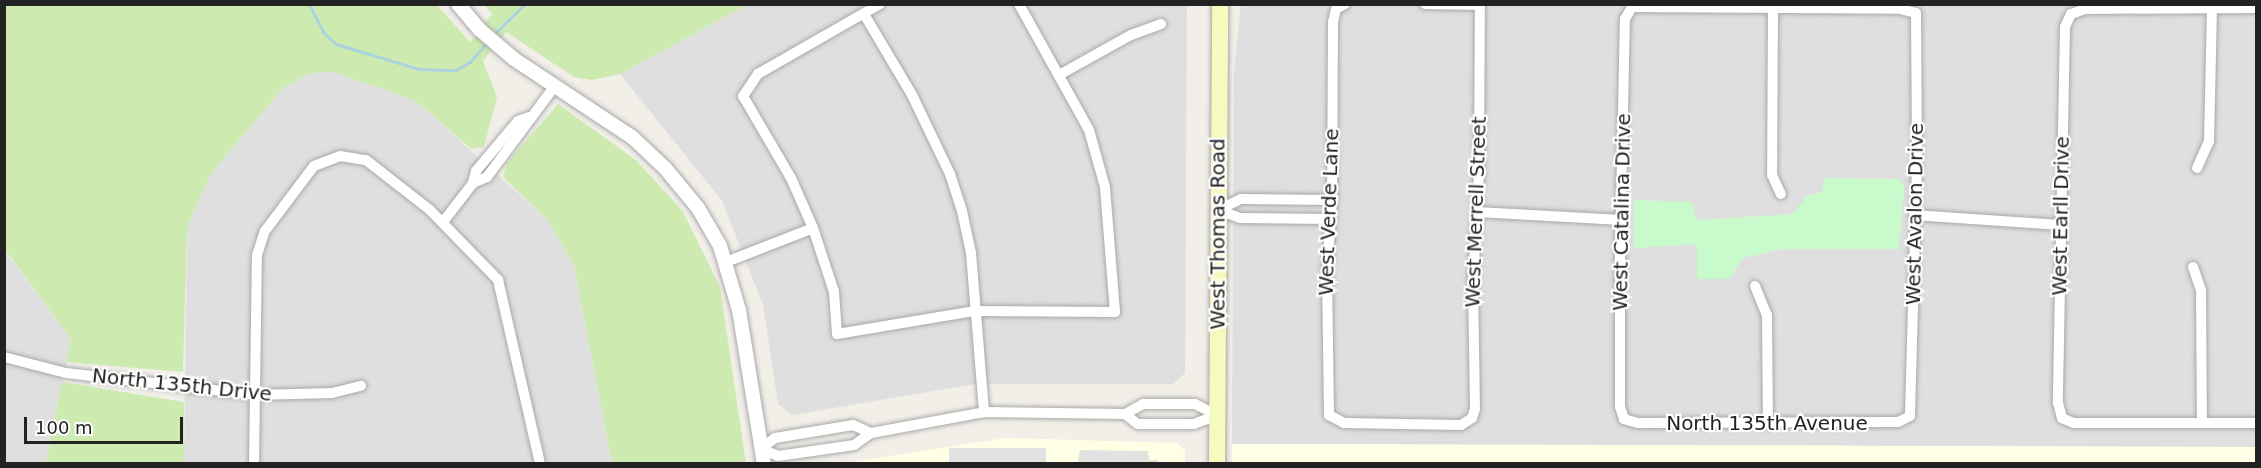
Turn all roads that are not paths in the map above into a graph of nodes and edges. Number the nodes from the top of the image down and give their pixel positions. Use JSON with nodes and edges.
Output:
{"nodes":[{"id":1,"x":458,"y":4,"type":"edge"},
{"id":2,"x":880,"y":4,"type":"edge"},
{"id":3,"x":1019,"y":4,"type":"edge"},
{"id":4,"x":1220,"y":4,"type":"edge"},
{"id":5,"x":1425,"y":4,"type":"edge"},
{"id":6,"x":1480,"y":5,"type":"edge"},
{"id":7,"x":1772,"y":5,"type":"edge"},
{"id":8,"x":2210,"y":6,"type":"edge"},
{"id":9,"x":1340,"y":7,"type":"edge"},
{"id":10,"x":2256,"y":8,"type":"edge"},
{"id":11,"x":864,"y":14,"type":"junction"},
{"id":12,"x":1161,"y":24,"type":"dead end"},
{"id":13,"x":1059,"y":75,"type":"junction"},
{"id":14,"x":554,"y":87,"type":"junction"},
{"id":15,"x":529,"y":117,"type":"junction"},
{"id":16,"x":496,"y":147,"type":"junction"},
{"id":17,"x":505,"y":154,"type":"junction"},
{"id":18,"x":2197,"y":168,"type":"dead end"},
{"id":19,"x":473,"y":183,"type":"junction"},
{"id":20,"x":1781,"y":194,"type":"dead end"},
{"id":21,"x":1332,"y":200,"type":"junction"},
{"id":22,"x":1219,"y":210,"type":"junction"},
{"id":23,"x":1477,"y":212,"type":"junction"},
{"id":24,"x":1914,"y":215,"type":"junction"},
{"id":25,"x":1331,"y":219,"type":"junction"},
{"id":26,"x":1622,"y":219,"type":"junction"},
{"id":27,"x":443,"y":222,"type":"junction"},
{"id":28,"x":2060,"y":225,"type":"junction"},
{"id":29,"x":813,"y":228,"type":"junction"},
{"id":30,"x":726,"y":262,"type":"junction"},
{"id":31,"x":2193,"y":267,"type":"dead end"},
{"id":32,"x":1755,"y":286,"type":"dead end"},
{"id":33,"x":975,"y":311,"type":"junction"},
{"id":34,"x":4,"y":357,"type":"edge"},
{"id":35,"x":361,"y":386,"type":"dead end"},
{"id":36,"x":255,"y":396,"type":"junction"},
{"id":37,"x":984,"y":412,"type":"junction"},
{"id":38,"x":1125,"y":414,"type":"junction"},
{"id":39,"x":1217,"y":415,"type":"junction"},
{"id":40,"x":1329,"y":415,"type":"joint"},
{"id":41,"x":1910,"y":416,"type":"joint"},
{"id":42,"x":1624,"y":419,"type":"joint"},
{"id":43,"x":2202,"y":422,"type":"junction"},
{"id":44,"x":1768,"y":423,"type":"junction"},
{"id":45,"x":2256,"y":423,"type":"edge"},
{"id":46,"x":871,"y":433,"type":"junction"},
{"id":47,"x":761,"y":449,"type":"junction"},
{"id":48,"x":254,"y":464,"type":"edge"},
{"id":49,"x":540,"y":464,"type":"edge"},
{"id":50,"x":764,"y":464,"type":"edge"},
{"id":51,"x":1217,"y":464,"type":"edge"}],
"edges":[{"from":1,"to":14,"type":"street"},
{"from":2,"to":11,"type":"street"},
{"from":3,"to":13,"type":"street"},
{"from":4,"to":22,"type":"main road","name":"West Thomas Road"},
{"from":5,"to":6,"type":"street"},
{"from":6,"to":23,"type":"street","name":"West Merrell Street"},
{"from":7,"to":20,"type":"street"},
{"from":7,"to":24,"type":"street","name":"West Avalon Drive"},
{"from":7,"to":26,"type":"street","name":"West Catalina Drive"},
{"from":8,"to":10,"type":"street"},
{"from":8,"to":18,"type":"street"},
{"from":8,"to":28,"type":"street","name":"West Earll Drive"},
{"from":9,"to":21,"type":"street","name":"West Verde Lane"},
{"from":11,"to":29,"type":"street"},
{"from":11,"to":33,"type":"street"},
{"from":12,"to":13,"type":"street"},
{"from":13,"to":33,"type":"street"},
{"from":14,"to":15,"type":"street"},
{"from":14,"to":30,"type":"street"},
{"from":15,"to":16,"type":"street"},
{"from":15,"to":17,"type":"street"},
{"from":16,"to":17,"type":"street"},
{"from":16,"to":19,"type":"street"},
{"from":17,"to":19,"type":"street"},
{"from":19,"to":27,"type":"street"},
{"from":21,"to":22,"type":"street"},
{"from":21,"to":25,"type":"street","name":"West Verde Lane"},
{"from":22,"to":25,"type":"street"},
{"from":22,"to":39,"type":"main road","name":"West Thomas Road"},
{"from":23,"to":26,"type":"street"},
{"from":23,"to":40,"type":"street","name":"West Merrell Street"},
{"from":24,"to":28,"type":"street"},
{"from":24,"to":41,"type":"street","name":"West Avalon Drive"},
{"from":25,"to":40,"type":"street","name":"West Verde Lane"},
{"from":26,"to":42,"type":"street","name":"West Catalina Drive"},
{"from":27,"to":36,"type":"street"},
{"from":27,"to":49,"type":"street"},
{"from":28,"to":43,"type":"street","name":"West Earll Drive"},
{"from":29,"to":30,"type":"street"},
{"from":29,"to":33,"type":"street"},
{"from":30,"to":47,"type":"street"},
{"from":31,"to":43,"type":"street"},
{"from":32,"to":44,"type":"street"},
{"from":33,"to":37,"type":"street"},
{"from":34,"to":36,"type":"street","name":"North 135th Drive"},
{"from":35,"to":36,"type":"street","name":"North 135th Drive"},
{"from":36,"to":48,"type":"street"},
{"from":37,"to":38,"type":"street"},
{"from":37,"to":46,"type":"street"},
{"from":38,"to":39,"type":"street"},
{"from":38,"to":39,"type":"street"},
{"from":39,"to":51,"type":"main road","name":"West Thomas Road"},
{"from":41,"to":44,"type":"street","name":"North 135th Avenue"},
{"from":42,"to":44,"type":"street","name":"North 135th Avenue"},
{"from":43,"to":45,"type":"street"},
{"from":46,"to":47,"type":"street"},
{"from":46,"to":47,"type":"street"},
{"from":47,"to":50,"type":"street"}]}
